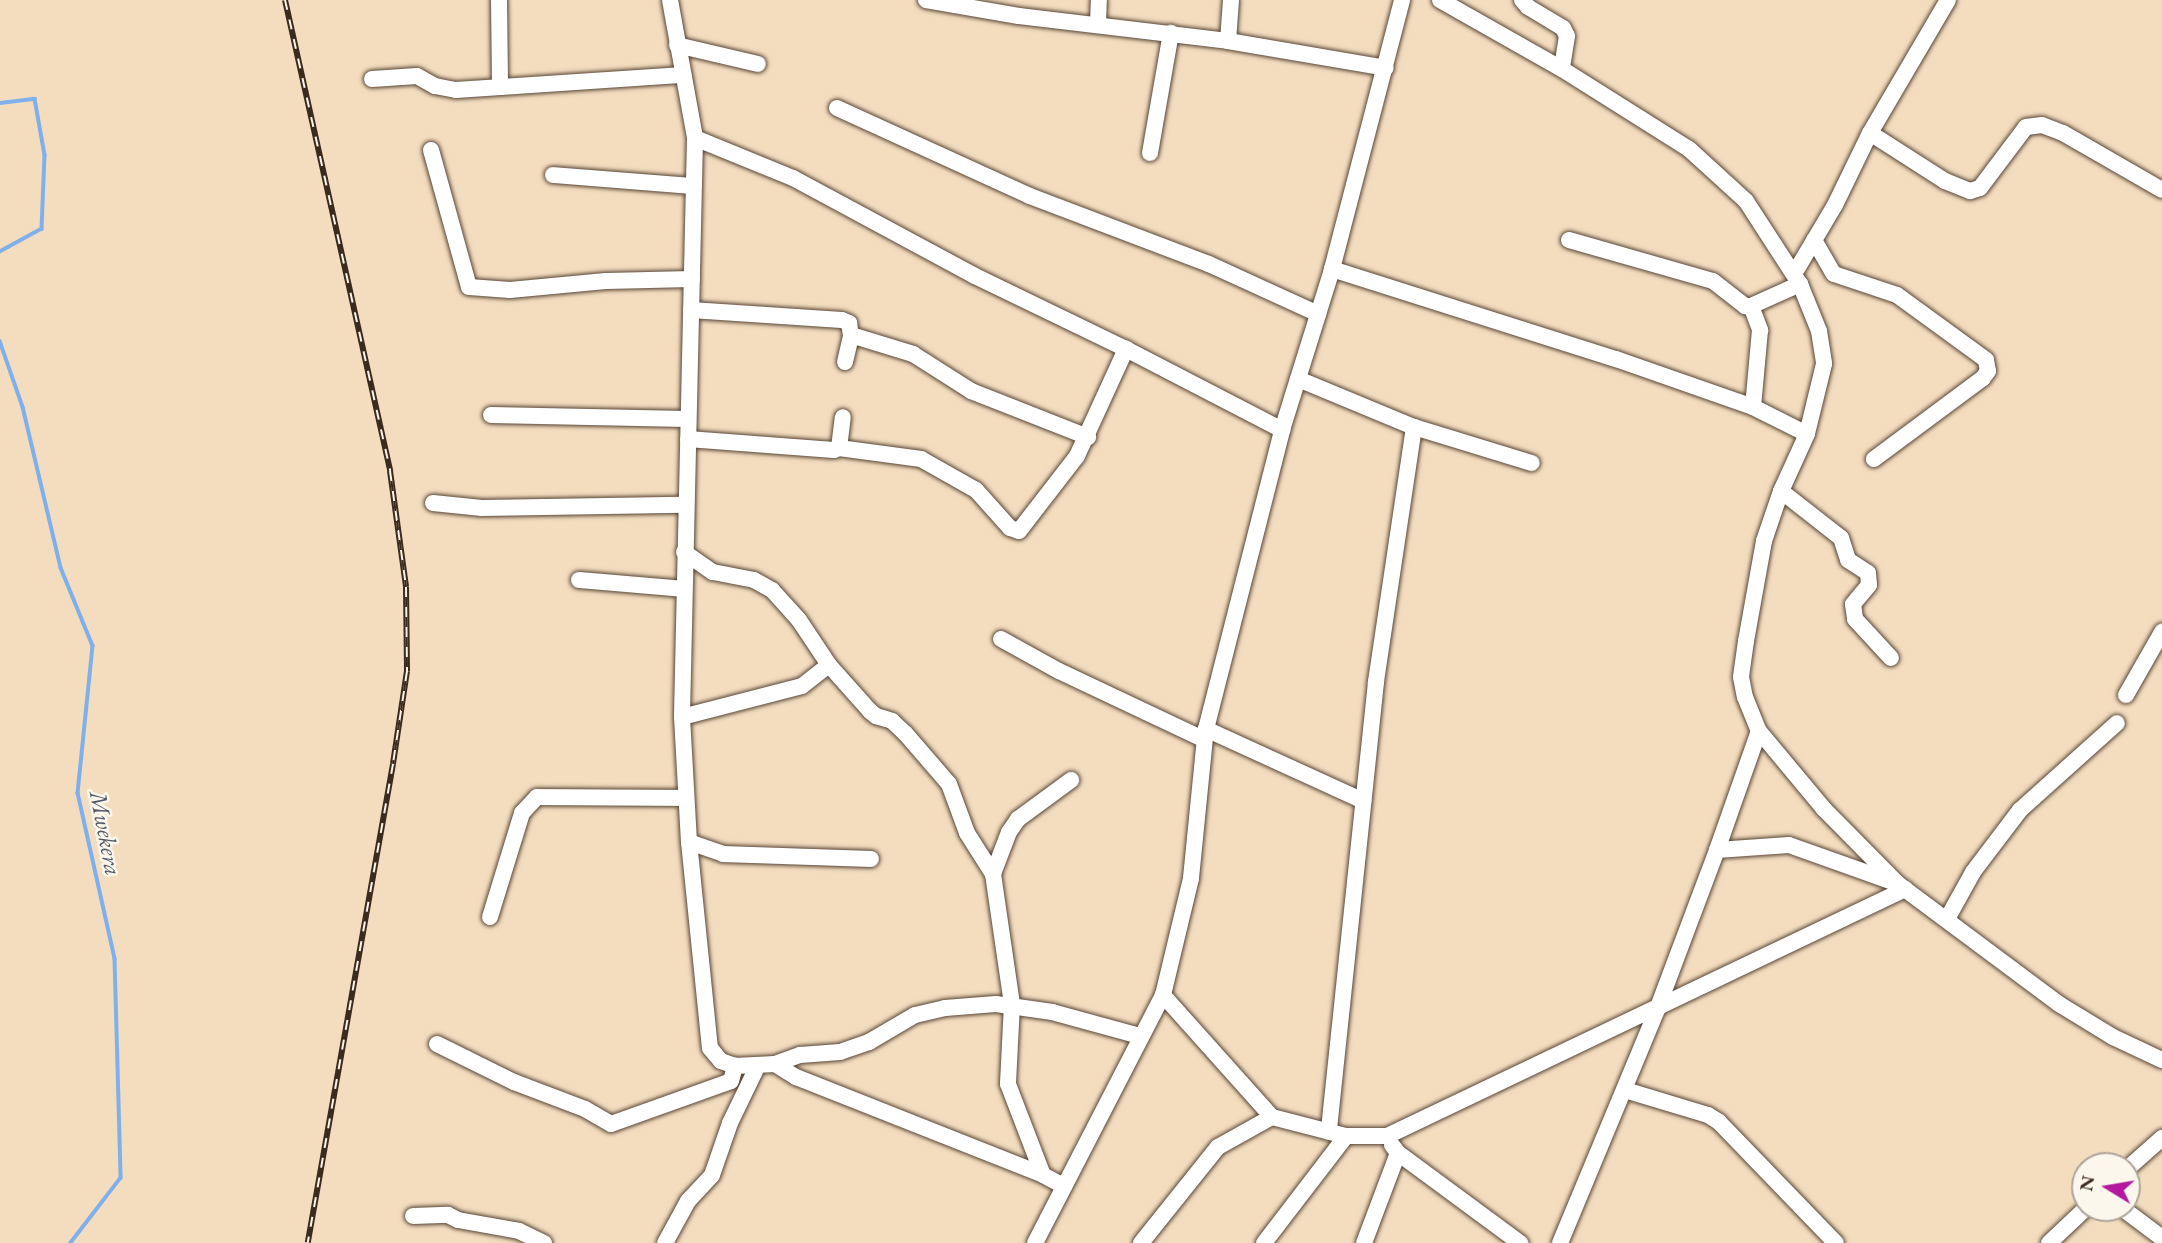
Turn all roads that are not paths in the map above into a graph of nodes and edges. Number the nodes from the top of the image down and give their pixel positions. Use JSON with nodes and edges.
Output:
{"nodes":[{"id":1,"x":499,"y":0,"type":"edge"},
{"id":2,"x":670,"y":0,"type":"edge"},
{"id":3,"x":929,"y":0,"type":"edge"},
{"id":4,"x":1099,"y":0,"type":"edge"},
{"id":5,"x":1231,"y":0,"type":"edge"},
{"id":6,"x":1402,"y":0,"type":"edge"},
{"id":7,"x":1440,"y":0,"type":"edge"},
{"id":8,"x":1522,"y":0,"type":"edge"},
{"id":9,"x":1948,"y":0,"type":"edge"},
{"id":10,"x":1016,"y":8,"type":"edge"},
{"id":11,"x":1098,"y":24,"type":"junction"},
{"id":12,"x":1171,"y":33,"type":"junction"},
{"id":13,"x":1228,"y":41,"type":"junction"},
{"id":14,"x":677,"y":45,"type":"junction"},
{"id":15,"x":758,"y":64,"type":"dead end"},
{"id":16,"x":1386,"y":68,"type":"junction"},
{"id":17,"x":1562,"y":69,"type":"junction"},
{"id":18,"x":684,"y":75,"type":"junction"},
{"id":19,"x":372,"y":79,"type":"dead end"},
{"id":20,"x":500,"y":87,"type":"junction"},
{"id":21,"x":837,"y":108,"type":"dead end"},
{"id":22,"x":1870,"y":133,"type":"junction"},
{"id":23,"x":695,"y":138,"type":"junction"},
{"id":24,"x":431,"y":150,"type":"dead end"},
{"id":25,"x":1150,"y":153,"type":"dead end"},
{"id":26,"x":553,"y":175,"type":"dead end"},
{"id":27,"x":694,"y":186,"type":"junction"},
{"id":28,"x":2162,"y":190,"type":"edge"},
{"id":29,"x":1569,"y":240,"type":"dead end"},
{"id":30,"x":1814,"y":240,"type":"junction"},
{"id":31,"x":1332,"y":269,"type":"junction"},
{"id":32,"x":692,"y":279,"type":"junction"},
{"id":33,"x":1797,"y":279,"type":"junction"},
{"id":34,"x":1751,"y":306,"type":"junction"},
{"id":35,"x":691,"y":310,"type":"junction"},
{"id":36,"x":1318,"y":314,"type":"junction"},
{"id":37,"x":852,"y":335,"type":"junction"},
{"id":38,"x":1126,"y":349,"type":"junction"},
{"id":39,"x":845,"y":362,"type":"dead end"},
{"id":40,"x":1298,"y":379,"type":"junction"},
{"id":41,"x":1753,"y":407,"type":"junction"},
{"id":42,"x":491,"y":415,"type":"dead end"},
{"id":43,"x":843,"y":417,"type":"dead end"},
{"id":44,"x":687,"y":419,"type":"junction"},
{"id":45,"x":1414,"y":426,"type":"junction"},
{"id":46,"x":1282,"y":430,"type":"junction"},
{"id":47,"x":1807,"y":434,"type":"junction"},
{"id":48,"x":1087,"y":437,"type":"junction"},
{"id":49,"x":688,"y":439,"type":"junction"},
{"id":50,"x":839,"y":448,"type":"junction"},
{"id":51,"x":1874,"y":460,"type":"dead end"},
{"id":52,"x":1532,"y":463,"type":"dead end"},
{"id":53,"x":1781,"y":491,"type":"junction"},
{"id":54,"x":433,"y":503,"type":"dead end"},
{"id":55,"x":684,"y":505,"type":"junction"},
{"id":56,"x":684,"y":552,"type":"junction"},
{"id":57,"x":579,"y":580,"type":"dead end"},
{"id":58,"x":682,"y":589,"type":"junction"},
{"id":59,"x":2162,"y":632,"type":"edge"},
{"id":60,"x":1001,"y":639,"type":"dead end"},
{"id":61,"x":1891,"y":658,"type":"dead end"},
{"id":62,"x":829,"y":665,"type":"junction"},
{"id":63,"x":2126,"y":695,"type":"dead end"},
{"id":64,"x":682,"y":718,"type":"junction"},
{"id":65,"x":2118,"y":723,"type":"dead end"},
{"id":66,"x":1759,"y":731,"type":"junction"},
{"id":67,"x":1206,"y":735,"type":"junction"},
{"id":68,"x":1071,"y":780,"type":"dead end"},
{"id":69,"x":686,"y":798,"type":"junction"},
{"id":70,"x":1363,"y":801,"type":"junction"},
{"id":71,"x":689,"y":842,"type":"junction"},
{"id":72,"x":1717,"y":850,"type":"junction"},
{"id":73,"x":871,"y":859,"type":"dead end"},
{"id":74,"x":993,"y":874,"type":"junction"},
{"id":75,"x":1902,"y":887,"type":"junction"},
{"id":76,"x":490,"y":917,"type":"dead end"},
{"id":77,"x":1947,"y":919,"type":"junction"},
{"id":78,"x":1163,"y":995,"type":"junction"},
{"id":79,"x":1012,"y":1004,"type":"junction"},
{"id":80,"x":1658,"y":1007,"type":"junction"},
{"id":81,"x":1140,"y":1035,"type":"junction"},
{"id":82,"x":437,"y":1044,"type":"dead end"},
{"id":83,"x":2162,"y":1060,"type":"edge"},
{"id":84,"x":775,"y":1064,"type":"junction"},
{"id":85,"x":758,"y":1065,"type":"junction"},
{"id":86,"x":735,"y":1066,"type":"junction"},
{"id":87,"x":1625,"y":1090,"type":"junction"},
{"id":88,"x":1272,"y":1117,"type":"junction"},
{"id":89,"x":1329,"y":1132,"type":"junction"},
{"id":90,"x":1346,"y":1136,"type":"junction"},
{"id":91,"x":1387,"y":1136,"type":"junction"},
{"id":92,"x":2162,"y":1138,"type":"edge"},
{"id":93,"x":1398,"y":1153,"type":"junction"},
{"id":94,"x":2141,"y":1157,"type":"edge"},
{"id":95,"x":1043,"y":1175,"type":"junction"},
{"id":96,"x":1065,"y":1186,"type":"junction"},
{"id":97,"x":413,"y":1216,"type":"dead end"},
{"id":98,"x":2072,"y":1222,"type":"edge"},
{"id":99,"x":2141,"y":1222,"type":"edge"},
{"id":100,"x":2162,"y":1238,"type":"edge"},
{"id":101,"x":1148,"y":1240,"type":"edge"},
{"id":102,"x":2053,"y":1241,"type":"edge"},
{"id":103,"x":544,"y":1243,"type":"edge"},
{"id":104,"x":665,"y":1243,"type":"edge"},
{"id":105,"x":1035,"y":1243,"type":"edge"},
{"id":106,"x":1264,"y":1243,"type":"edge"},
{"id":107,"x":1363,"y":1243,"type":"edge"},
{"id":108,"x":1520,"y":1243,"type":"edge"},
{"id":109,"x":1560,"y":1243,"type":"edge"},
{"id":110,"x":1836,"y":1243,"type":"edge"}],
"edges":[{"from":1,"to":20,"type":"street"},
{"from":2,"to":14,"type":"street"},
{"from":3,"to":10,"type":"street"},
{"from":4,"to":11,"type":"street"},
{"from":5,"to":13,"type":"street"},
{"from":6,"to":16,"type":"street"},
{"from":7,"to":17,"type":"street"},
{"from":8,"to":17,"type":"street"},
{"from":9,"to":22,"type":"street"},
{"from":10,"to":11,"type":"street"},
{"from":11,"to":12,"type":"street"},
{"from":12,"to":13,"type":"street"},
{"from":12,"to":25,"type":"street"},
{"from":13,"to":16,"type":"street"},
{"from":14,"to":15,"type":"street"},
{"from":14,"to":18,"type":"street"},
{"from":16,"to":31,"type":"street"},
{"from":17,"to":33,"type":"street"},
{"from":18,"to":20,"type":"street"},
{"from":18,"to":23,"type":"street"},
{"from":19,"to":20,"type":"street"},
{"from":21,"to":36,"type":"street"},
{"from":22,"to":28,"type":"street"},
{"from":22,"to":30,"type":"street"},
{"from":23,"to":27,"type":"street"},
{"from":23,"to":38,"type":"street"},
{"from":24,"to":32,"type":"street"},
{"from":26,"to":27,"type":"street"},
{"from":27,"to":32,"type":"street"},
{"from":29,"to":34,"type":"street"},
{"from":30,"to":33,"type":"street"},
{"from":30,"to":51,"type":"street"},
{"from":31,"to":36,"type":"street"},
{"from":31,"to":41,"type":"street"},
{"from":32,"to":35,"type":"street"},
{"from":33,"to":34,"type":"street"},
{"from":33,"to":47,"type":"street"},
{"from":34,"to":41,"type":"street"},
{"from":35,"to":37,"type":"street"},
{"from":35,"to":44,"type":"street"},
{"from":36,"to":40,"type":"street"},
{"from":37,"to":39,"type":"street"},
{"from":37,"to":48,"type":"street"},
{"from":38,"to":46,"type":"street"},
{"from":38,"to":48,"type":"street"},
{"from":40,"to":45,"type":"street"},
{"from":40,"to":46,"type":"street"},
{"from":41,"to":47,"type":"street"},
{"from":42,"to":44,"type":"street"},
{"from":43,"to":50,"type":"street"},
{"from":44,"to":49,"type":"street"},
{"from":45,"to":52,"type":"street"},
{"from":45,"to":70,"type":"street"},
{"from":46,"to":67,"type":"street"},
{"from":47,"to":53,"type":"street"},
{"from":48,"to":50,"type":"street"},
{"from":49,"to":50,"type":"street"},
{"from":49,"to":55,"type":"street"},
{"from":53,"to":61,"type":"street"},
{"from":53,"to":66,"type":"street"},
{"from":54,"to":55,"type":"street"},
{"from":55,"to":56,"type":"street"},
{"from":56,"to":58,"type":"street"},
{"from":56,"to":62,"type":"street"},
{"from":57,"to":58,"type":"street"},
{"from":58,"to":64,"type":"street"},
{"from":59,"to":63,"type":"street"},
{"from":60,"to":67,"type":"street"},
{"from":62,"to":64,"type":"street"},
{"from":62,"to":74,"type":"street"},
{"from":64,"to":69,"type":"street"},
{"from":65,"to":77,"type":"street"},
{"from":66,"to":72,"type":"street"},
{"from":66,"to":75,"type":"street"},
{"from":67,"to":70,"type":"street"},
{"from":67,"to":78,"type":"street"},
{"from":68,"to":74,"type":"street"},
{"from":69,"to":71,"type":"street"},
{"from":69,"to":76,"type":"street"},
{"from":70,"to":89,"type":"street"},
{"from":71,"to":73,"type":"street"},
{"from":71,"to":86,"type":"street"},
{"from":72,"to":75,"type":"street"},
{"from":72,"to":80,"type":"street"},
{"from":74,"to":79,"type":"street"},
{"from":75,"to":77,"type":"street"},
{"from":75,"to":80,"type":"street"},
{"from":77,"to":83,"type":"street"},
{"from":78,"to":81,"type":"street"},
{"from":78,"to":88,"type":"street"},
{"from":79,"to":81,"type":"street"},
{"from":79,"to":84,"type":"street"},
{"from":79,"to":95,"type":"street"},
{"from":80,"to":87,"type":"street"},
{"from":80,"to":91,"type":"street"},
{"from":81,"to":96,"type":"street"},
{"from":82,"to":86,"type":"street"},
{"from":84,"to":85,"type":"street"},
{"from":84,"to":95,"type":"street"},
{"from":85,"to":86,"type":"street"},
{"from":85,"to":104,"type":"street"},
{"from":87,"to":109,"type":"street"},
{"from":87,"to":110,"type":"street"},
{"from":88,"to":89,"type":"street"},
{"from":88,"to":101,"type":"street"},
{"from":89,"to":90,"type":"street"},
{"from":90,"to":91,"type":"street"},
{"from":90,"to":106,"type":"street"},
{"from":91,"to":93,"type":"street"},
{"from":92,"to":94,"type":"street"},
{"from":93,"to":107,"type":"street"},
{"from":93,"to":108,"type":"street"},
{"from":95,"to":96,"type":"street"},
{"from":96,"to":105,"type":"street"},
{"from":97,"to":103,"type":"street"},
{"from":98,"to":102,"type":"street"},
{"from":99,"to":100,"type":"street"}]}
